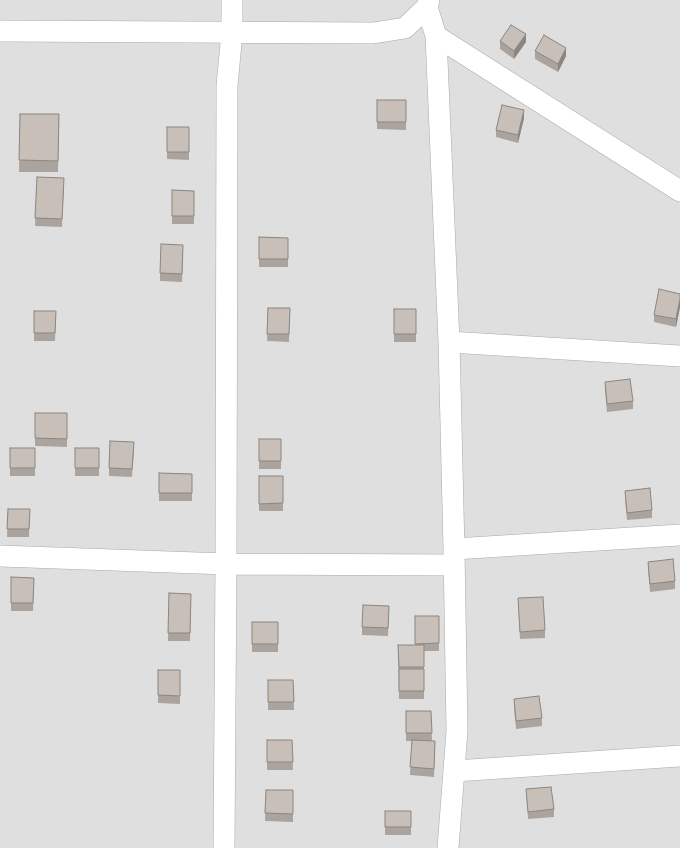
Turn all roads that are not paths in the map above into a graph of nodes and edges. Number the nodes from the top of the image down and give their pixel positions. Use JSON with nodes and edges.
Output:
{"nodes":[{"id":1,"x":232,"y":0,"type":"edge"},
{"id":2,"x":428,"y":3,"type":"edge"},
{"id":3,"x":0,"y":31,"type":"edge"},
{"id":4,"x":232,"y":32,"type":"junction"},
{"id":5,"x":436,"y":36,"type":"junction"},
{"id":6,"x":680,"y":191,"type":"edge"},
{"id":7,"x":449,"y":342,"type":"junction"},
{"id":8,"x":680,"y":356,"type":"edge"},
{"id":9,"x":680,"y":535,"type":"edge"},
{"id":10,"x":0,"y":556,"type":"edge"},
{"id":11,"x":454,"y":557,"type":"junction"},
{"id":12,"x":226,"y":564,"type":"junction"},
{"id":13,"x":680,"y":756,"type":"edge"},
{"id":14,"x":455,"y":771,"type":"junction"},
{"id":15,"x":224,"y":848,"type":"edge"},
{"id":16,"x":448,"y":848,"type":"edge"}],
"edges":[{"from":1,"to":4,"type":"street"},
{"from":2,"to":4,"type":"street"},
{"from":2,"to":5,"type":"street"},
{"from":3,"to":4,"type":"street"},
{"from":4,"to":12,"type":"street"},
{"from":5,"to":6,"type":"street"},
{"from":5,"to":7,"type":"street"},
{"from":7,"to":8,"type":"street"},
{"from":7,"to":11,"type":"street"},
{"from":9,"to":11,"type":"street"},
{"from":10,"to":12,"type":"street"},
{"from":11,"to":12,"type":"street"},
{"from":11,"to":14,"type":"street"},
{"from":12,"to":15,"type":"street"},
{"from":13,"to":14,"type":"street"},
{"from":14,"to":16,"type":"street"}]}
